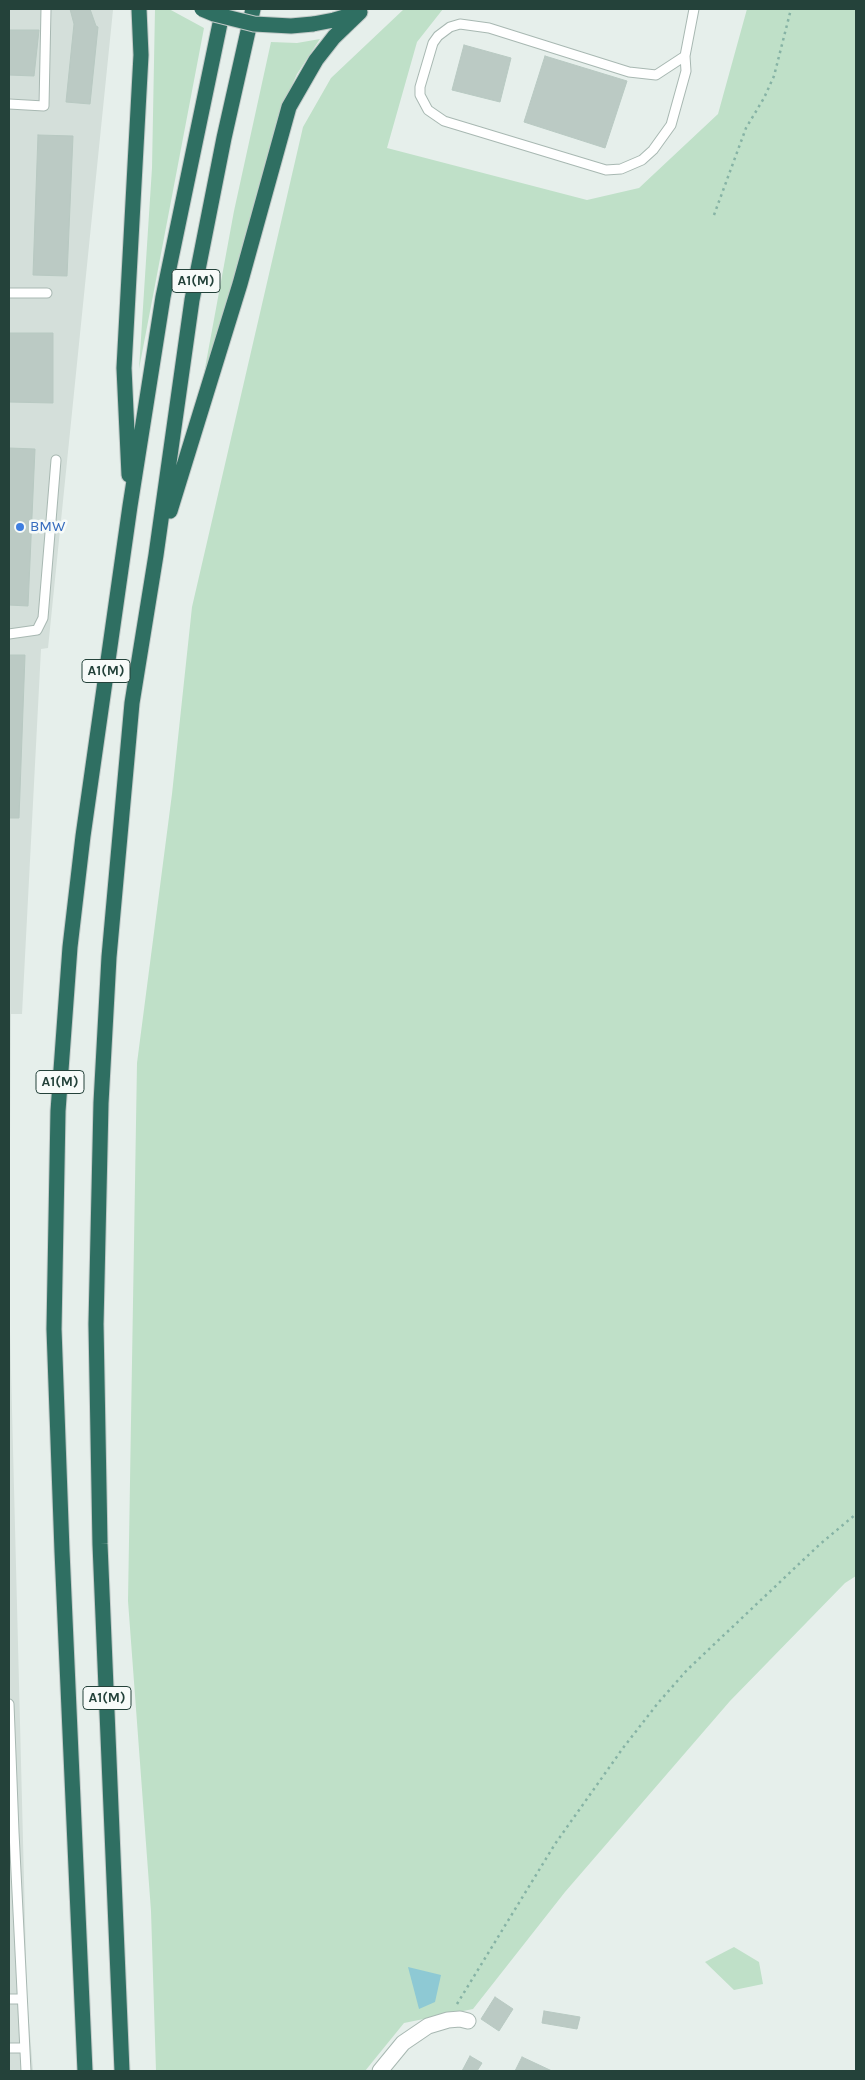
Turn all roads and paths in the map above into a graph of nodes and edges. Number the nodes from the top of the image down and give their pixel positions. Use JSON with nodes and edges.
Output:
{"nodes":[{"id":1,"x":46,"y":9,"type":"edge"},
{"id":2,"x":139,"y":9,"type":"edge"},
{"id":3,"x":202,"y":9,"type":"edge"},
{"id":4,"x":224,"y":9,"type":"edge"},
{"id":5,"x":253,"y":9,"type":"edge"},
{"id":6,"x":694,"y":9,"type":"edge"},
{"id":7,"x":791,"y":9,"type":"edge"},
{"id":8,"x":362,"y":10,"type":"edge"},
{"id":9,"x":685,"y":56,"type":"junction"},
{"id":10,"x":9,"y":104,"type":"edge"},
{"id":11,"x":714,"y":215,"type":"dead end"},
{"id":12,"x":47,"y":293,"type":"dead end"},
{"id":13,"x":9,"y":294,"type":"edge"},
{"id":14,"x":56,"y":460,"type":"dead end"},
{"id":15,"x":130,"y":506,"type":"junction"},
{"id":16,"x":156,"y":556,"type":"junction"},
{"id":17,"x":9,"y":634,"type":"edge"},
{"id":18,"x":856,"y":1514,"type":"edge"},
{"id":19,"x":9,"y":1704,"type":"edge"},
{"id":20,"x":10,"y":1766,"type":"edge"},
{"id":21,"x":11,"y":1832,"type":"edge"},
{"id":22,"x":9,"y":1999,"type":"edge"},
{"id":23,"x":22,"y":1999,"type":"junction"},
{"id":24,"x":448,"y":2020,"type":"junction"},
{"id":25,"x":468,"y":2021,"type":"dead end"},
{"id":26,"x":9,"y":2048,"type":"edge"},
{"id":27,"x":24,"y":2048,"type":"junction"},
{"id":28,"x":26,"y":2071,"type":"edge"},
{"id":29,"x":85,"y":2071,"type":"edge"},
{"id":30,"x":122,"y":2071,"type":"edge"},
{"id":31,"x":380,"y":2071,"type":"edge"}],
"edges":[{"from":1,"to":10,"type":"lane"},
{"from":2,"to":15,"type":"highway","number":"A1(M)"},
{"from":3,"to":8,"type":"highway","bridge":true},
{"from":4,"to":15,"type":"highway","number":"A1(M)"},
{"from":5,"to":16,"type":"highway","number":"A1(M)"},
{"from":6,"to":9,"type":"lane"},
{"from":7,"to":11,"type":"path"},
{"from":8,"to":16,"type":"highway","number":"A1(M)"},
{"from":9,"to":9,"type":"lane"},
{"from":12,"to":13,"type":"lane"},
{"from":14,"to":17,"type":"lane"},
{"from":15,"to":29,"type":"highway","number":"A1(M)"},
{"from":16,"to":30,"type":"highway","number":"A1(M)"},
{"from":18,"to":24,"type":"path"},
{"from":19,"to":20,"type":"lane"},
{"from":20,"to":21,"type":"lane"},
{"from":21,"to":23,"type":"lane"},
{"from":22,"to":23,"type":"lane"},
{"from":23,"to":27,"type":"lane"},
{"from":24,"to":25,"type":"street"},
{"from":24,"to":31,"type":"street"},
{"from":26,"to":27,"type":"lane"},
{"from":27,"to":28,"type":"lane"}]}
